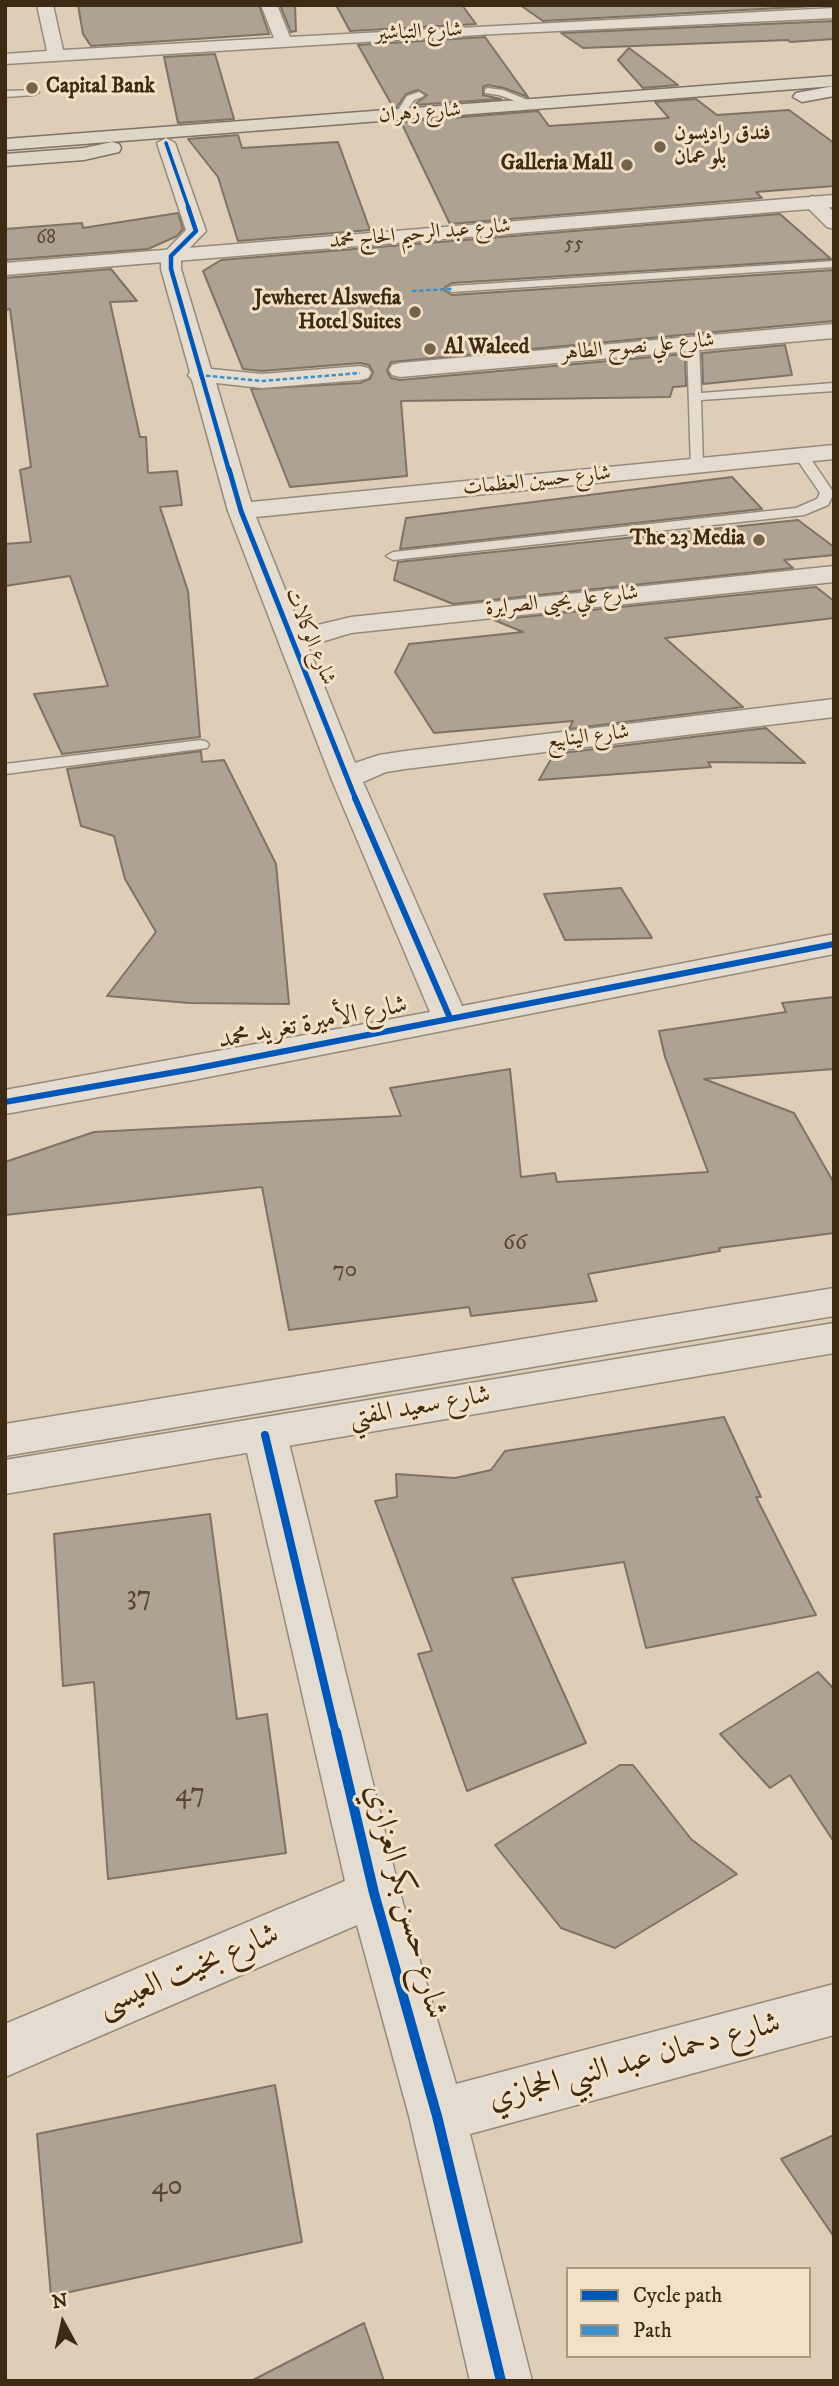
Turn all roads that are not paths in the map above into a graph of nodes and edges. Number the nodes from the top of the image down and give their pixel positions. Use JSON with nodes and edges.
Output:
{"nodes":[{"id":1,"x":45,"y":5,"type":"edge"},
{"id":2,"x":269,"y":5,"type":"edge"},
{"id":3,"x":727,"y":5,"type":"edge"},
{"id":4,"x":480,"y":13,"type":"dead end"},
{"id":5,"x":834,"y":13,"type":"edge"},
{"id":6,"x":740,"y":18,"type":"junction"},
{"id":7,"x":494,"y":29,"type":"junction"},
{"id":8,"x":284,"y":41,"type":"junction"},
{"id":9,"x":56,"y":56,"type":"junction"},
{"id":10,"x":5,"y":59,"type":"edge"},
{"id":11,"x":834,"y":81,"type":"edge"},
{"id":12,"x":488,"y":91,"type":"dead end"},
{"id":13,"x":34,"y":92,"type":"dead end"},
{"id":14,"x":834,"y":93,"type":"edge"},
{"id":15,"x":5,"y":94,"type":"edge"},
{"id":16,"x":419,"y":95,"type":"dead end"},
{"id":17,"x":535,"y":105,"type":"junction"},
{"id":18,"x":400,"y":115,"type":"junction"},
{"id":19,"x":5,"y":137,"type":"edge"},
{"id":20,"x":110,"y":143,"type":"junction"},
{"id":21,"x":166,"y":143,"type":"junction"},
{"id":22,"x":5,"y":145,"type":"edge"},
{"id":23,"x":5,"y":158,"type":"edge"},
{"id":24,"x":834,"y":201,"type":"edge"},
{"id":25,"x":812,"y":202,"type":"junction"},
{"id":26,"x":834,"y":223,"type":"edge"},
{"id":27,"x":171,"y":256,"type":"junction"},
{"id":28,"x":834,"y":264,"type":"edge"},
{"id":29,"x":5,"y":269,"type":"edge"},
{"id":30,"x":452,"y":289,"type":"dead end"},
{"id":31,"x":833,"y":333,"type":"edge"},
{"id":32,"x":693,"y":342,"type":"junction"},
{"id":33,"x":200,"y":375,"type":"junction"},
{"id":34,"x":834,"y":387,"type":"edge"},
{"id":35,"x":696,"y":397,"type":"junction"},
{"id":36,"x":834,"y":452,"type":"edge"},
{"id":37,"x":801,"y":455,"type":"junction"},
{"id":38,"x":696,"y":465,"type":"junction"},
{"id":39,"x":241,"y":511,"type":"junction"},
{"id":40,"x":393,"y":556,"type":"dead end"},
{"id":41,"x":834,"y":574,"type":"edge"},
{"id":42,"x":293,"y":643,"type":"junction"},
{"id":43,"x":834,"y":708,"type":"edge"},
{"id":44,"x":201,"y":745,"type":"dead end"},
{"id":45,"x":5,"y":769,"type":"edge"},
{"id":46,"x":346,"y":778,"type":"junction"},
{"id":47,"x":834,"y":944,"type":"edge"},
{"id":48,"x":450,"y":1018,"type":"junction"},
{"id":49,"x":5,"y":1102,"type":"edge"},
{"id":50,"x":834,"y":1302,"type":"edge"},
{"id":51,"x":834,"y":1338,"type":"edge"},
{"id":52,"x":265,"y":1435,"type":"junction"},
{"id":53,"x":5,"y":1440,"type":"edge"},
{"id":54,"x":5,"y":1477,"type":"edge"},
{"id":55,"x":374,"y":1893,"type":"junction"},
{"id":56,"x":834,"y":2009,"type":"edge"},
{"id":57,"x":5,"y":2051,"type":"edge"},
{"id":58,"x":437,"y":2116,"type":"junction"},
{"id":59,"x":501,"y":2381,"type":"edge"}],
"edges":[{"from":1,"to":9,"type":"street"},
{"from":2,"to":8,"type":"street"},
{"from":3,"to":6,"type":"street"},
{"from":4,"to":7,"type":"street"},
{"from":5,"to":6,"type":"street","name":"شارع التباشير"},
{"from":6,"to":7,"type":"street","name":"شارع التباشير"},
{"from":7,"to":8,"type":"street","name":"شارع التباشير"},
{"from":8,"to":9,"type":"street","name":"شارع التباشير"},
{"from":9,"to":10,"type":"street","name":"شارع التباشير"},
{"from":11,"to":17,"type":"main road","name":"شارع زهران"},
{"from":12,"to":17,"type":"lane"},
{"from":13,"to":15,"type":"lane"},
{"from":14,"to":21,"type":"main road","name":"شارع زهران"},
{"from":16,"to":18,"type":"lane"},
{"from":17,"to":18,"type":"main road","name":"شارع زهران"},
{"from":18,"to":20,"type":"main road","name":"شارع زهران"},
{"from":19,"to":20,"type":"main road"},
{"from":20,"to":21,"type":"main road","name":"شارع زهران"},
{"from":20,"to":22,"type":"main road","name":"شارع زهران"},
{"from":20,"to":23,"type":"main road"},
{"from":21,"to":27,"type":"street"},
{"from":24,"to":25,"type":"street","name":"شارع عبد الرحيم الحاج محمد"},
{"from":25,"to":26,"type":"street"},
{"from":25,"to":27,"type":"street","name":"شارع عبد الرحيم الحاج محمد"},
{"from":27,"to":29,"type":"street","name":"شارع عبد الرحيم الحاج محمد"},
{"from":27,"to":33,"type":"street","name":"شارع الوكالات"},
{"from":28,"to":30,"type":"lane"},
{"from":31,"to":32,"type":"street","name":"شارع علي نصوح الطاهر"},
{"from":32,"to":33,"type":"street","name":"شارع علي نصوح الطاهر"},
{"from":32,"to":35,"type":"lane"},
{"from":33,"to":39,"type":"street","name":"شارع الوكالات"},
{"from":34,"to":35,"type":"lane"},
{"from":35,"to":38,"type":"lane"},
{"from":36,"to":37,"type":"street","name":"شارع حسين العظمات"},
{"from":37,"to":38,"type":"street","name":"شارع حسين العظمات"},
{"from":37,"to":40,"type":"lane"},
{"from":38,"to":39,"type":"street","name":"شارع حسين العظمات"},
{"from":39,"to":42,"type":"street","name":"شارع الوكالات"},
{"from":41,"to":42,"type":"street","name":"شارع علي يحيى الصرايرة"},
{"from":42,"to":46,"type":"street","name":"شارع الوكالات"},
{"from":43,"to":46,"type":"street","name":"شارع الينابيع"},
{"from":44,"to":45,"type":"lane"},
{"from":46,"to":48,"type":"street","name":"شارع الوكالات"},
{"from":47,"to":48,"type":"street","name":"شارع الأميرة تغريد محمد"},
{"from":48,"to":49,"type":"street","name":"شارع الأميرة تغريد محمد"},
{"from":50,"to":53,"type":"street","name":"شارع سعيد المفتي"},
{"from":51,"to":52,"type":"street","name":"شارع سعيد المفتي"},
{"from":52,"to":54,"type":"street","name":"شارع سعيد المفتي"},
{"from":52,"to":55,"type":"street","name":"شارع حسن بكر العزازي"},
{"from":55,"to":57,"type":"street","name":"شارع بخيت العيسى"},
{"from":55,"to":58,"type":"street","name":"شارع حسن بكر العزازي"},
{"from":56,"to":58,"type":"street","name":"شارع دحمان عبد النبي الحجازي"},
{"from":58,"to":59,"type":"street","name":"شارع حسن بكر العزازي"}]}
